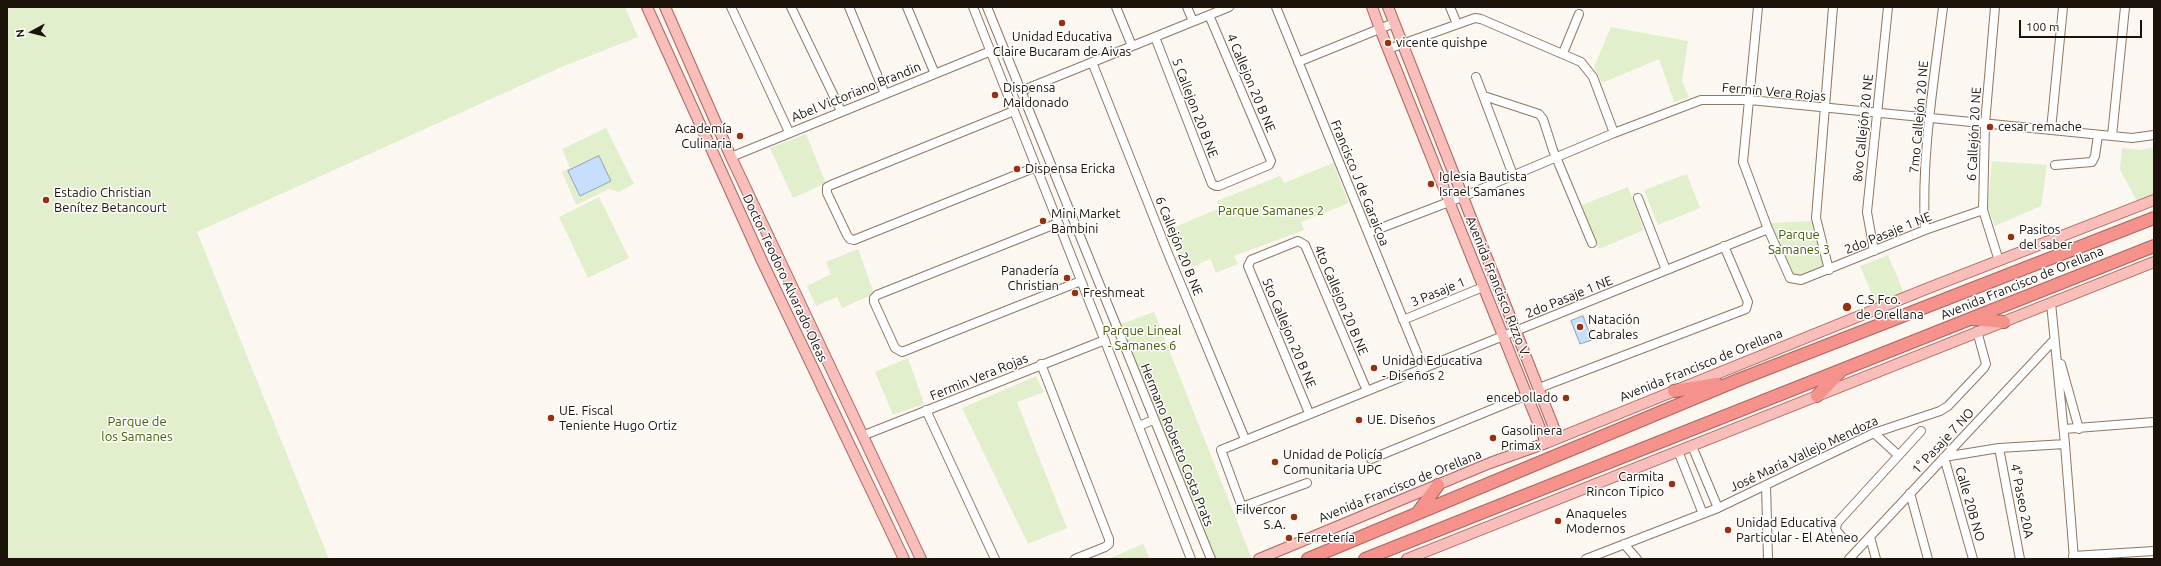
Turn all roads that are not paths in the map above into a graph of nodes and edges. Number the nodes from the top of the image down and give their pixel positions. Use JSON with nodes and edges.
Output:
{"nodes":[{"id":1,"x":647,"y":7,"type":"edge"},
{"id":2,"x":665,"y":7,"type":"edge"},
{"id":3,"x":731,"y":7,"type":"edge"},
{"id":4,"x":791,"y":7,"type":"edge"},
{"id":5,"x":849,"y":7,"type":"edge"},
{"id":6,"x":907,"y":7,"type":"edge"},
{"id":7,"x":973,"y":7,"type":"edge"},
{"id":8,"x":987,"y":7,"type":"edge"},
{"id":9,"x":1116,"y":7,"type":"edge"},
{"id":10,"x":1188,"y":7,"type":"edge"},
{"id":11,"x":1229,"y":7,"type":"edge"},
{"id":12,"x":1276,"y":7,"type":"edge"},
{"id":13,"x":1372,"y":7,"type":"edge"},
{"id":14,"x":1388,"y":7,"type":"edge"},
{"id":15,"x":1450,"y":7,"type":"edge"},
{"id":16,"x":1758,"y":7,"type":"edge"},
{"id":17,"x":1833,"y":7,"type":"edge"},
{"id":18,"x":1888,"y":7,"type":"edge"},
{"id":19,"x":1942,"y":7,"type":"edge"},
{"id":20,"x":1995,"y":7,"type":"edge"},
{"id":21,"x":2063,"y":7,"type":"edge"},
{"id":22,"x":2125,"y":7,"type":"edge"},
{"id":23,"x":1579,"y":14,"type":"dead end"},
{"id":24,"x":1209,"y":15,"type":"junction"},
{"id":25,"x":1193,"y":22,"type":"junction"},
{"id":26,"x":1394,"y":23,"type":"junction"},
{"id":27,"x":1457,"y":24,"type":"junction"},
{"id":28,"x":1380,"y":29,"type":"junction"},
{"id":29,"x":1155,"y":37,"type":"junction"},
{"id":30,"x":1402,"y":44,"type":"junction"},
{"id":31,"x":1132,"y":46,"type":"junction"},
{"id":32,"x":1388,"y":49,"type":"junction"},
{"id":33,"x":991,"y":51,"type":"junction"},
{"id":34,"x":1563,"y":53,"type":"junction"},
{"id":35,"x":1092,"y":62,"type":"junction"},
{"id":36,"x":1298,"y":62,"type":"junction"},
{"id":37,"x":935,"y":74,"type":"junction"},
{"id":38,"x":1476,"y":77,"type":"dead end"},
{"id":39,"x":1021,"y":91,"type":"junction"},
{"id":40,"x":885,"y":94,"type":"junction"},
{"id":41,"x":1484,"y":96,"type":"junction"},
{"id":42,"x":1750,"y":100,"type":"junction"},
{"id":43,"x":1823,"y":109,"type":"junction"},
{"id":44,"x":841,"y":111,"type":"junction"},
{"id":45,"x":1014,"y":112,"type":"junction"},
{"id":46,"x":1877,"y":114,"type":"junction"},
{"id":47,"x":1929,"y":119,"type":"junction"},
{"id":48,"x":1985,"y":124,"type":"junction"},
{"id":49,"x":2051,"y":130,"type":"junction"},
{"id":50,"x":789,"y":132,"type":"junction"},
{"id":51,"x":1614,"y":133,"type":"junction"},
{"id":52,"x":2098,"y":135,"type":"junction"},
{"id":53,"x":2154,"y":135,"type":"edge"},
{"id":54,"x":2112,"y":136,"type":"junction"},
{"id":55,"x":731,"y":157,"type":"junction"},
{"id":56,"x":1556,"y":157,"type":"junction"},
{"id":57,"x":2055,"y":166,"type":"dead end"},
{"id":58,"x":1036,"y":167,"type":"junction"},
{"id":59,"x":1513,"y":176,"type":"junction"},
{"id":60,"x":1216,"y":186,"type":"joint"},
{"id":61,"x":1062,"y":192,"type":"junction"},
{"id":62,"x":1048,"y":197,"type":"junction"},
{"id":63,"x":1462,"y":197,"type":"junction"},
{"id":64,"x":1638,"y":198,"type":"dead end"},
{"id":65,"x":2154,"y":200,"type":"edge"},
{"id":66,"x":1449,"y":202,"type":"junction"},
{"id":67,"x":1983,"y":210,"type":"junction"},
{"id":68,"x":2154,"y":218,"type":"edge"},
{"id":69,"x":1058,"y":223,"type":"junction"},
{"id":70,"x":1768,"y":229,"type":"junction"},
{"id":71,"x":1925,"y":230,"type":"junction"},
{"id":72,"x":1368,"y":233,"type":"junction"},
{"id":73,"x":1302,"y":242,"type":"joint"},
{"id":74,"x":1592,"y":243,"type":"dead end"},
{"id":75,"x":1724,"y":246,"type":"junction"},
{"id":76,"x":2154,"y":246,"type":"edge"},
{"id":77,"x":1874,"y":251,"type":"junction"},
{"id":78,"x":1999,"y":261,"type":"junction"},
{"id":79,"x":2154,"y":262,"type":"edge"},
{"id":80,"x":1666,"y":270,"type":"junction"},
{"id":81,"x":1829,"y":270,"type":"junction"},
{"id":82,"x":1081,"y":281,"type":"junction"},
{"id":83,"x":1483,"y":287,"type":"junction"},
{"id":84,"x":2051,"y":303,"type":"junction"},
{"id":85,"x":1969,"y":319,"type":"junction"},
{"id":86,"x":1403,"y":320,"type":"junction"},
{"id":87,"x":2004,"y":322,"type":"junction"},
{"id":88,"x":1516,"y":331,"type":"junction"},
{"id":89,"x":1976,"y":331,"type":"junction"},
{"id":90,"x":1503,"y":336,"type":"junction"},
{"id":91,"x":1104,"y":340,"type":"junction"},
{"id":92,"x":2054,"y":340,"type":"junction"},
{"id":93,"x":1041,"y":364,"type":"junction"},
{"id":94,"x":1423,"y":368,"type":"junction"},
{"id":95,"x":1843,"y":369,"type":"junction"},
{"id":96,"x":1738,"y":380,"type":"junction"},
{"id":97,"x":1539,"y":388,"type":"junction"},
{"id":98,"x":1367,"y":391,"type":"junction"},
{"id":99,"x":1674,"y":391,"type":"junction"},
{"id":100,"x":1528,"y":395,"type":"junction"},
{"id":101,"x":1817,"y":396,"type":"junction"},
{"id":102,"x":926,"y":410,"type":"junction"},
{"id":103,"x":1309,"y":414,"type":"junction"},
{"id":104,"x":1154,"y":420,"type":"junction"},
{"id":105,"x":2154,"y":422,"type":"edge"},
{"id":106,"x":1139,"y":426,"type":"junction"},
{"id":107,"x":2064,"y":429,"type":"junction"},
{"id":108,"x":2078,"y":429,"type":"junction"},
{"id":109,"x":1921,"y":431,"type":"dead end"},
{"id":110,"x":1874,"y":433,"type":"junction"},
{"id":111,"x":862,"y":436,"type":"junction"},
{"id":112,"x":1558,"y":438,"type":"junction"},
{"id":113,"x":1245,"y":439,"type":"junction"},
{"id":114,"x":1546,"y":443,"type":"junction"},
{"id":115,"x":2065,"y":444,"type":"junction"},
{"id":116,"x":1692,"y":446,"type":"junction"},
{"id":117,"x":1999,"y":448,"type":"junction"},
{"id":118,"x":1678,"y":451,"type":"junction"},
{"id":119,"x":1898,"y":455,"type":"junction"},
{"id":120,"x":1944,"y":457,"type":"junction"},
{"id":121,"x":1371,"y":459,"type":"dead end"},
{"id":122,"x":1307,"y":483,"type":"dead end"},
{"id":123,"x":1438,"y":485,"type":"junction"},
{"id":124,"x":1766,"y":485,"type":"junction"},
{"id":125,"x":1910,"y":493,"type":"junction"},
{"id":126,"x":1718,"y":508,"type":"junction"},
{"id":127,"x":1419,"y":511,"type":"junction"},
{"id":128,"x":1703,"y":514,"type":"junction"},
{"id":129,"x":1842,"y":537,"type":"dead end"},
{"id":130,"x":1870,"y":537,"type":"junction"},
{"id":131,"x":1624,"y":544,"type":"junction"},
{"id":132,"x":2154,"y":551,"type":"edge"},
{"id":133,"x":1418,"y":557,"type":"edge"},
{"id":134,"x":2074,"y":558,"type":"edge"},
{"id":135,"x":904,"y":559,"type":"edge"},
{"id":136,"x":921,"y":559,"type":"edge"},
{"id":137,"x":994,"y":559,"type":"edge"},
{"id":138,"x":1075,"y":559,"type":"edge"},
{"id":139,"x":1191,"y":559,"type":"edge"},
{"id":140,"x":1211,"y":559,"type":"edge"},
{"id":141,"x":1259,"y":559,"type":"edge"},
{"id":142,"x":1308,"y":559,"type":"edge"},
{"id":143,"x":1365,"y":559,"type":"edge"},
{"id":144,"x":1407,"y":559,"type":"edge"},
{"id":145,"x":1586,"y":559,"type":"edge"},
{"id":146,"x":1637,"y":559,"type":"edge"},
{"id":147,"x":1768,"y":559,"type":"edge"},
{"id":148,"x":1849,"y":559,"type":"edge"},
{"id":149,"x":1876,"y":559,"type":"edge"},
{"id":150,"x":1928,"y":559,"type":"edge"},
{"id":151,"x":1973,"y":559,"type":"edge"},
{"id":152,"x":2020,"y":559,"type":"edge"}],
"edges":[{"from":1,"to":135,"type":"main road","name":"Doctor Teodoro Alvarado Oleas"},
{"from":2,"to":55,"type":"main road","name":"Doctor Teodoro Alvarado Oleas"},
{"from":3,"to":50,"type":"street"},
{"from":4,"to":44,"type":"street"},
{"from":5,"to":40,"type":"street"},
{"from":6,"to":37,"type":"street"},
{"from":7,"to":33,"type":"street"},
{"from":8,"to":39,"type":"street","name":"Hermano Roberto Costa Prats"},
{"from":9,"to":31,"type":"street"},
{"from":10,"to":25,"type":"street"},
{"from":11,"to":24,"type":"street"},
{"from":12,"to":36,"type":"street","name":"Francisco J de Garaicoa"},
{"from":13,"to":28,"type":"main road","name":"Avenida Francisco Rizzo V."},
{"from":14,"to":26,"type":"main road","name":"Avenida Francisco Rizzo V."},
{"from":15,"to":27,"type":"street"},
{"from":16,"to":42,"type":"street"},
{"from":17,"to":43,"type":"street"},
{"from":18,"to":46,"type":"street","name":"8vo Callejón 20 NE"},
{"from":19,"to":47,"type":"street","name":"7mo Callejón 20 NE"},
{"from":20,"to":48,"type":"street","name":"6 Callejón 20 NE"},
{"from":21,"to":49,"type":"street"},
{"from":22,"to":54,"type":"street"},
{"from":23,"to":34,"type":"street"},
{"from":24,"to":25,"type":"street"},
{"from":24,"to":60,"type":"street","name":"4 Callejon 20 B NE"},
{"from":25,"to":29,"type":"street"},
{"from":26,"to":28,"type":"street"},
{"from":26,"to":30,"type":"main road","name":"Avenida Francisco Rizzo V."},
{"from":27,"to":30,"type":"street"},
{"from":27,"to":34,"type":"street"},
{"from":28,"to":32,"type":"main road","name":"Avenida Francisco Rizzo V."},
{"from":28,"to":36,"type":"street"},
{"from":29,"to":31,"type":"street"},
{"from":29,"to":60,"type":"street","name":"5 Callejon 20 B NE"},
{"from":30,"to":32,"type":"street"},
{"from":30,"to":63,"type":"main road","name":"Avenida Francisco Rizzo V."},
{"from":31,"to":35,"type":"street"},
{"from":32,"to":66,"type":"main road","name":"Avenida Francisco Rizzo V."},
{"from":33,"to":37,"type":"street","name":"Abel Victoriano Brandin"},
{"from":33,"to":45,"type":"street"},
{"from":34,"to":51,"type":"street"},
{"from":35,"to":39,"type":"street"},
{"from":35,"to":113,"type":"street","name":"6 Callejón 20 B NE"},
{"from":36,"to":72,"type":"street","name":"Francisco J de Garaicoa"},
{"from":37,"to":40,"type":"street","name":"Abel Victoriano Brandin"},
{"from":38,"to":41,"type":"street"},
{"from":39,"to":61,"type":"street","name":"Hermano Roberto Costa Prats"},
{"from":40,"to":44,"type":"street","name":"Abel Victoriano Brandin"},
{"from":41,"to":56,"type":"street"},
{"from":41,"to":59,"type":"street"},
{"from":42,"to":43,"type":"street","name":"Fermin Vera Rojas"},
{"from":42,"to":51,"type":"street","name":"Fermin Vera Rojas"},
{"from":42,"to":70,"type":"street"},
{"from":43,"to":46,"type":"street","name":"Fermin Vera Rojas"},
{"from":43,"to":81,"type":"street"},
{"from":44,"to":50,"type":"street","name":"Abel Victoriano Brandin"},
{"from":45,"to":58,"type":"street"},
{"from":45,"to":58,"type":"street"},
{"from":46,"to":47,"type":"street","name":"Fermin Vera Rojas"},
{"from":46,"to":77,"type":"street","name":"8vo Callejón 20 NE"},
{"from":47,"to":48,"type":"street","name":"Fermin Vera Rojas"},
{"from":47,"to":71,"type":"street","name":"7mo Callejón 20 NE"},
{"from":48,"to":49,"type":"street","name":"Fermin Vera Rojas"},
{"from":48,"to":67,"type":"street","name":"6 Callejón 20 NE"},
{"from":49,"to":52,"type":"street","name":"Fermin Vera Rojas"},
{"from":50,"to":55,"type":"street","name":"Abel Victoriano Brandin"},
{"from":51,"to":56,"type":"street","name":"Fermin Vera Rojas"},
{"from":52,"to":54,"type":"street","name":"Fermin Vera Rojas"},
{"from":52,"to":57,"type":"street"},
{"from":53,"to":54,"type":"street","name":"Fermin Vera Rojas"},
{"from":55,"to":111,"type":"main road","name":"Doctor Teodoro Alvarado Oleas"},
{"from":56,"to":59,"type":"street","name":"Fermin Vera Rojas"},
{"from":56,"to":74,"type":"street"},
{"from":58,"to":62,"type":"street"},
{"from":59,"to":63,"type":"street","name":"Fermin Vera Rojas"},
{"from":61,"to":62,"type":"street"},
{"from":61,"to":104,"type":"street","name":"Hermano Roberto Costa Prats"},
{"from":62,"to":69,"type":"street"},
{"from":63,"to":66,"type":"street","name":"Fermin Vera Rojas"},
{"from":63,"to":88,"type":"main road","name":"Avenida Francisco Rizzo V."},
{"from":64,"to":80,"type":"street"},
{"from":65,"to":78,"type":"main road","name":"Avenida Francisco de Orellana"},
{"from":66,"to":72,"type":"street","name":"Fermin Vera Rojas"},
{"from":66,"to":83,"type":"main road","name":"Avenida Francisco Rizzo V."},
{"from":67,"to":71,"type":"street","name":"2do Pasaje 1 NE"},
{"from":67,"to":78,"type":"street","name":"6 Callejón 20 NE"},
{"from":68,"to":96,"type":"highway","name":"Avenida Francisco de Orellana"},
{"from":69,"to":82,"type":"street"},
{"from":69,"to":82,"type":"street"},
{"from":70,"to":75,"type":"street","name":"2do Pasaje 1 NE"},
{"from":70,"to":81,"type":"street","name":"2do Pasaje 1 NE"},
{"from":71,"to":77,"type":"street","name":"2do Pasaje 1 NE"},
{"from":72,"to":86,"type":"street","name":"Francisco J de Garaicoa"},
{"from":73,"to":98,"type":"street","name":"4to Callejon 20 B NE"},
{"from":73,"to":103,"type":"street","name":"5to Callejon 20 B NE"},
{"from":75,"to":80,"type":"street","name":"2do Pasaje 1 NE"},
{"from":75,"to":97,"type":"street"},
{"from":76,"to":85,"type":"highway","name":"Avenida Francisco de Orellana"},
{"from":77,"to":81,"type":"street","name":"2do Pasaje 1 NE"},
{"from":78,"to":99,"type":"main road","name":"Avenida Francisco de Orellana"},
{"from":79,"to":84,"type":"main road","name":"Avenida Francisco de Orellana"},
{"from":80,"to":88,"type":"street","name":"2do Pasaje 1 NE"},
{"from":82,"to":91,"type":"street"},
{"from":83,"to":86,"type":"street","name":"3 Pasaje 1"},
{"from":83,"to":90,"type":"main road","name":"Avenida Francisco Rizzo V."},
{"from":84,"to":87,"type":"main road","name":"Avenida Francisco de Orellana"},
{"from":84,"to":92,"type":"street"},
{"from":85,"to":87,"type":"highway"},
{"from":85,"to":95,"type":"highway","name":"Avenida Francisco de Orellana"},
{"from":86,"to":94,"type":"street","name":"Francisco J de Garaicoa"},
{"from":87,"to":89,"type":"main road","name":"Avenida Francisco de Orellana"},
{"from":88,"to":90,"type":"street","name":"2do Pasaje 1 NE"},
{"from":88,"to":97,"type":"main road","name":"Avenida Francisco Rizzo V."},
{"from":89,"to":101,"type":"main road","name":"Avenida Francisco de Orellana"},
{"from":89,"to":110,"type":"street","name":"José María Vallejo Mendoza"},
{"from":90,"to":94,"type":"street","name":"2do Pasaje 1 NE"},
{"from":90,"to":100,"type":"main road","name":"Avenida Francisco Rizzo V."},
{"from":91,"to":93,"type":"street","name":"Fermin Vera Rojas"},
{"from":91,"to":106,"type":"street"},
{"from":92,"to":107,"type":"street"},
{"from":92,"to":108,"type":"street"},
{"from":92,"to":120,"type":"street","name":"1° Pasaje 7 NO"},
{"from":93,"to":102,"type":"street","name":"Fermin Vera Rojas"},
{"from":93,"to":138,"type":"street"},
{"from":94,"to":98,"type":"street","name":"2do Pasaje 1 NE"},
{"from":95,"to":101,"type":"highway"},
{"from":95,"to":143,"type":"highway","name":"Avenida Francisco de Orellana"},
{"from":96,"to":99,"type":"highway"},
{"from":96,"to":127,"type":"highway","name":"Avenida Francisco de Orellana"},
{"from":97,"to":112,"type":"main road","name":"Avenida Francisco Rizzo V."},
{"from":98,"to":103,"type":"street","name":"2do Pasaje 1 NE"},
{"from":99,"to":112,"type":"main road","name":"Avenida Francisco de Orellana"},
{"from":100,"to":114,"type":"main road","name":"Avenida Francisco Rizzo V."},
{"from":100,"to":121,"type":"street"},
{"from":101,"to":116,"type":"main road","name":"Avenida Francisco de Orellana"},
{"from":102,"to":111,"type":"street","name":"Fermin Vera Rojas"},
{"from":102,"to":137,"type":"street"},
{"from":103,"to":113,"type":"street","name":"2do Pasaje 1 NE"},
{"from":104,"to":106,"type":"street"},
{"from":104,"to":140,"type":"street","name":"Hermano Roberto Costa Prats"},
{"from":105,"to":108,"type":"street"},
{"from":106,"to":139,"type":"street"},
{"from":107,"to":108,"type":"street"},
{"from":107,"to":115,"type":"street"},
{"from":109,"to":119,"type":"street"},
{"from":110,"to":119,"type":"street"},
{"from":110,"to":124,"type":"street","name":"José María Vallejo Mendoza"},
{"from":111,"to":136,"type":"main road","name":"Doctor Teodoro Alvarado Oleas"},
{"from":112,"to":114,"type":"main road","name":"Avenida Francisco de Orellana"},
{"from":113,"to":122,"type":"street","name":"2do Pasaje 1 NE"},
{"from":114,"to":123,"type":"main road","name":"Avenida Francisco de Orellana"},
{"from":115,"to":117,"type":"street","name":"Calle 20B NO"},
{"from":115,"to":134,"type":"street"},
{"from":116,"to":118,"type":"main road","name":"Avenida Francisco de Orellana"},
{"from":116,"to":126,"type":"street"},
{"from":117,"to":120,"type":"street","name":"Calle 20B NO"},
{"from":117,"to":152,"type":"street","name":"4° Paseo 20A"},
{"from":118,"to":128,"type":"street"},
{"from":118,"to":133,"type":"main road","name":"Avenida Francisco de Orellana"},
{"from":119,"to":129,"type":"street"},
{"from":120,"to":125,"type":"street","name":"1° Pasaje 7 NO"},
{"from":120,"to":151,"type":"street","name":"Calle 20B NO"},
{"from":123,"to":127,"type":"highway"},
{"from":123,"to":141,"type":"main road","name":"Avenida Francisco de Orellana"},
{"from":124,"to":126,"type":"street","name":"José María Vallejo Mendoza"},
{"from":124,"to":147,"type":"street"},
{"from":125,"to":130,"type":"street","name":"1° Pasaje 7 NO"},
{"from":125,"to":150,"type":"street"},
{"from":126,"to":128,"type":"street","name":"José María Vallejo Mendoza"},
{"from":127,"to":142,"type":"highway","name":"Avenida Francisco de Orellana"},
{"from":128,"to":131,"type":"street","name":"José María Vallejo Mendoza"},
{"from":130,"to":148,"type":"street","name":"1° Pasaje 7 NO"},
{"from":130,"to":149,"type":"street"},
{"from":131,"to":145,"type":"street","name":"José María Vallejo Mendoza"},
{"from":131,"to":146,"type":"street"},
{"from":132,"to":134,"type":"street"},
{"from":133,"to":144,"type":"main road","name":"Avenida Francisco de Orellana"}]}
